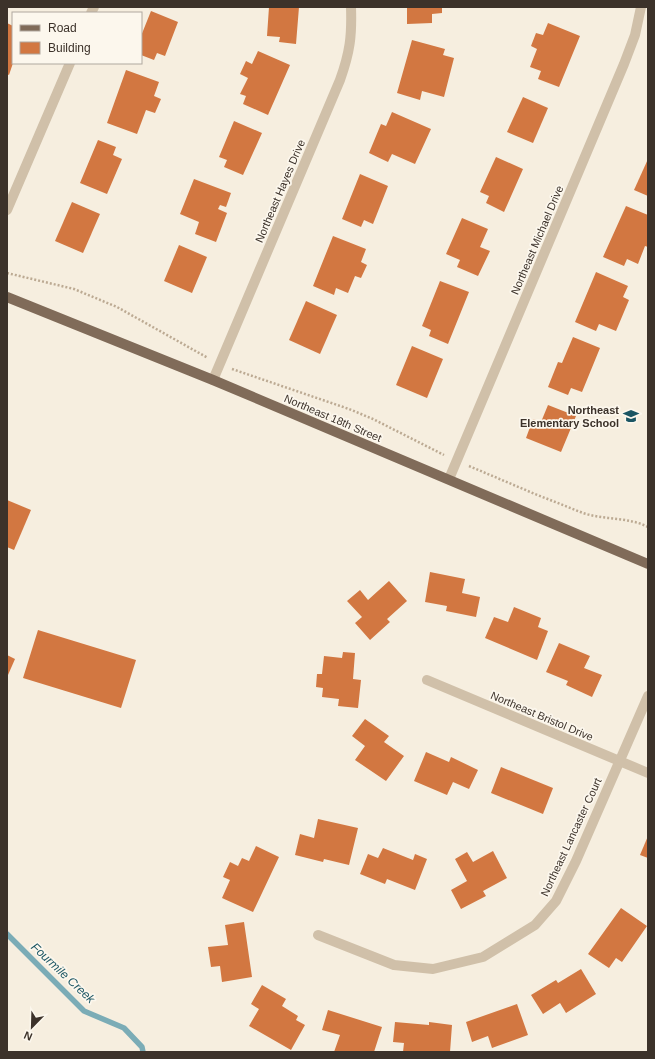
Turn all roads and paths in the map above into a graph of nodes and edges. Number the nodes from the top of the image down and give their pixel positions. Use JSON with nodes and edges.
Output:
{"nodes":[{"id":1,"x":351,"y":7,"type":"edge"},
{"id":2,"x":641,"y":7,"type":"edge"},
{"id":3,"x":70,"y":64,"type":"edge"},
{"id":4,"x":7,"y":210,"type":"edge"},
{"id":5,"x":7,"y":274,"type":"edge"},
{"id":6,"x":7,"y":297,"type":"edge"},
{"id":7,"x":219,"y":364,"type":"junction"},
{"id":8,"x":213,"y":380,"type":"junction"},
{"id":9,"x":456,"y":461,"type":"junction"},
{"id":10,"x":448,"y":480,"type":"junction"},
{"id":11,"x":648,"y":527,"type":"edge"},
{"id":12,"x":648,"y":564,"type":"edge"},
{"id":13,"x":427,"y":680,"type":"dead end"},
{"id":14,"x":648,"y":696,"type":"edge"},
{"id":15,"x":620,"y":762,"type":"junction"},
{"id":16,"x":648,"y":774,"type":"edge"},
{"id":17,"x":318,"y":936,"type":"dead end"}],
"edges":[{"from":1,"to":7,"type":"street","name":"Northeast Hayes Drive"},
{"from":2,"to":9,"type":"street","name":"Northeast Michael Drive"},
{"from":3,"to":4,"type":"street"},
{"from":5,"to":7,"type":"path"},
{"from":6,"to":8,"type":"main road","name":"Northeast 18th Street"},
{"from":7,"to":8,"type":"street","name":"Northeast Hayes Drive"},
{"from":7,"to":9,"type":"path"},
{"from":8,"to":10,"type":"main road","name":"Northeast 18th Street"},
{"from":9,"to":10,"type":"street","name":"Northeast Michael Drive"},
{"from":9,"to":11,"type":"path"},
{"from":10,"to":12,"type":"main road","name":"Northeast 18th Street"},
{"from":13,"to":15,"type":"street","name":"Northeast Bristol Drive"},
{"from":14,"to":15,"type":"street","name":"Northeast Lancaster Court"},
{"from":15,"to":16,"type":"street","name":"Northeast Bristol Drive"},
{"from":15,"to":17,"type":"street","name":"Northeast Lancaster Court"}]}
